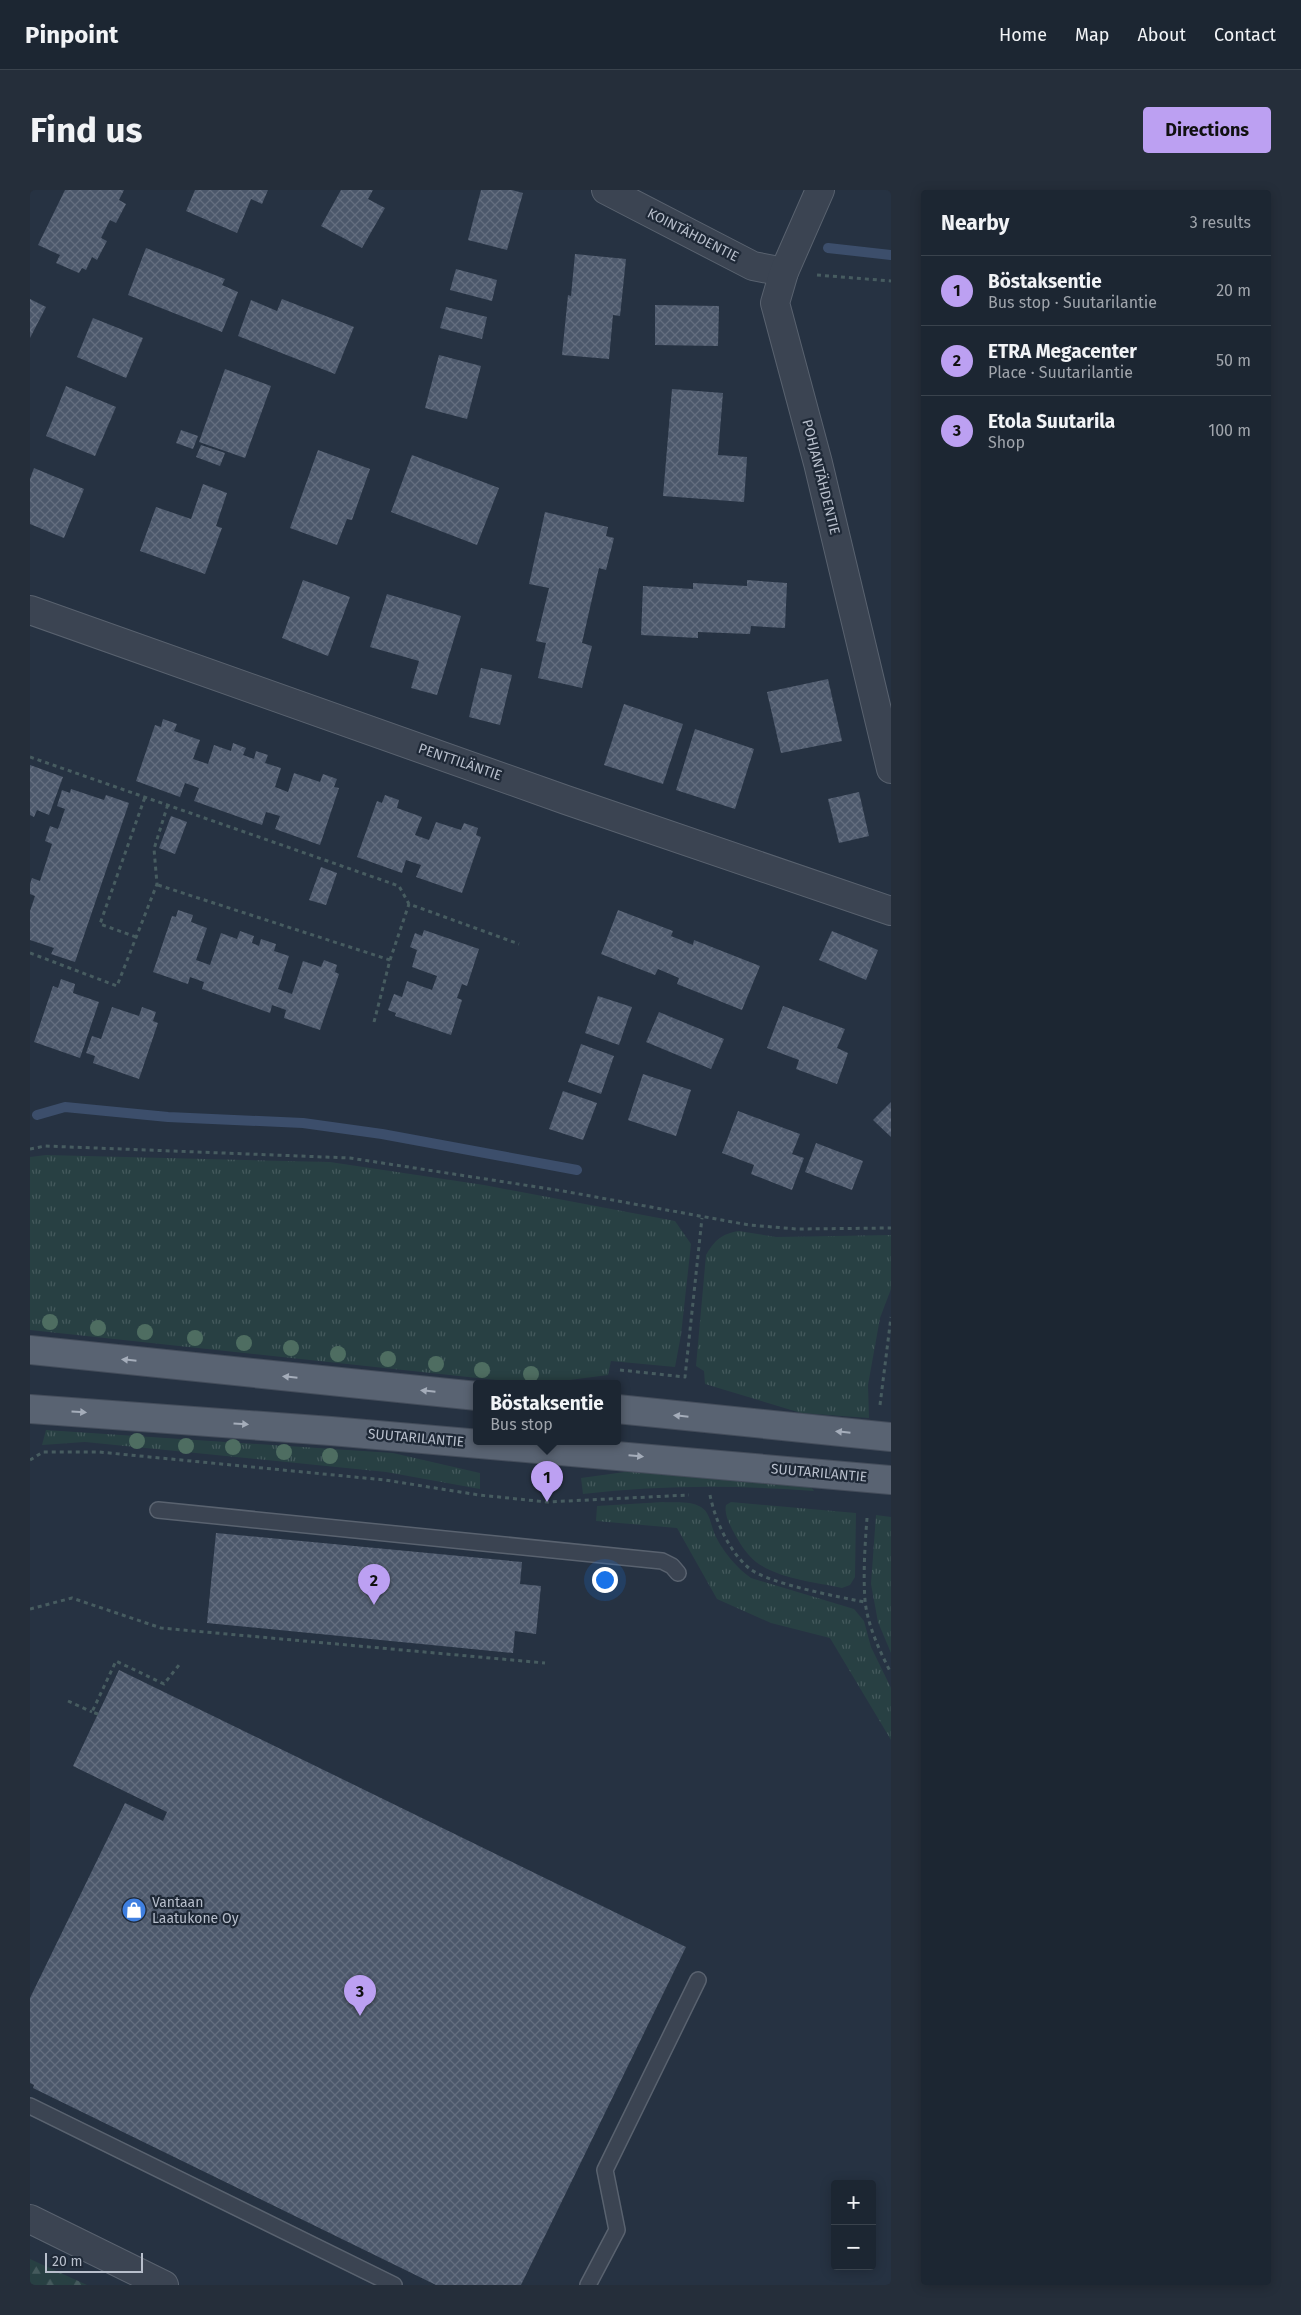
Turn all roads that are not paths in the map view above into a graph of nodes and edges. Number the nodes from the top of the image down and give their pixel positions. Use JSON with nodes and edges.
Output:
{"nodes":[{"id":1,"x":606,"y":190,"type":"edge"},
{"id":2,"x":820,"y":190,"type":"edge"},
{"id":3,"x":784,"y":272,"type":"junction"},
{"id":4,"x":30,"y":610,"type":"edge"},
{"id":5,"x":891,"y":769,"type":"edge"},
{"id":6,"x":891,"y":911,"type":"edge"},
{"id":7,"x":30,"y":1350,"type":"edge"},
{"id":8,"x":473,"y":1396,"type":"edge"},
{"id":9,"x":30,"y":1409,"type":"edge"},
{"id":10,"x":621,"y":1409,"type":"edge"},
{"id":11,"x":891,"y":1437,"type":"edge"},
{"id":12,"x":473,"y":1443,"type":"edge"},
{"id":13,"x":498,"y":1445,"type":"edge"},
{"id":14,"x":891,"y":1480,"type":"edge"},
{"id":15,"x":158,"y":1510,"type":"dead end"},
{"id":16,"x":678,"y":1573,"type":"dead end"},
{"id":17,"x":698,"y":1980,"type":"dead end"},
{"id":18,"x":30,"y":2106,"type":"edge"},
{"id":19,"x":30,"y":2219,"type":"edge"},
{"id":20,"x":164,"y":2285,"type":"edge"},
{"id":21,"x":394,"y":2285,"type":"edge"},
{"id":22,"x":588,"y":2285,"type":"edge"}],
"edges":[{"from":1,"to":3,"type":"street","name":"KOINTÄHDENTIE"},
{"from":2,"to":3,"type":"street","name":"POHJANTÄHDENTIE"},
{"from":3,"to":5,"type":"street","name":"POHJANTÄHDENTIE"},
{"from":4,"to":6,"type":"street","name":"PENTTILÄNTIE"},
{"from":8,"to":7,"type":"main road","one_way":true},
{"from":9,"to":12,"type":"main road","name":"SUUTARILANTIE","one_way":true},
{"from":11,"to":10,"type":"main road","one_way":true},
{"from":13,"to":14,"type":"main road","name":"SUUTARILANTIE","one_way":true},
{"from":15,"to":16,"type":"lane"},
{"from":17,"to":22,"type":"lane"},
{"from":18,"to":21,"type":"lane"},
{"from":19,"to":20,"type":"street"}]}
